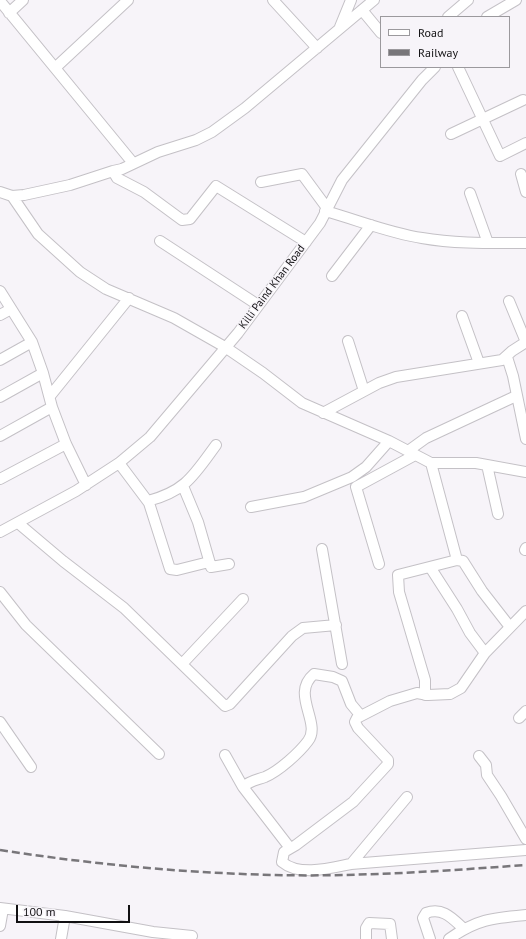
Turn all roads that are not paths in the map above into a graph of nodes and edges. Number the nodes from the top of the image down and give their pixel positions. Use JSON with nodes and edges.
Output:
{"nodes":[{"id":1,"x":23,"y":0,"type":"edge"},
{"id":2,"x":128,"y":0,"type":"edge"},
{"id":3,"x":351,"y":0,"type":"edge"},
{"id":4,"x":374,"y":0,"type":"edge"},
{"id":5,"x":468,"y":0,"type":"edge"},
{"id":6,"x":516,"y":0,"type":"edge"},
{"id":7,"x":0,"y":1,"type":"edge"},
{"id":8,"x":278,"y":2,"type":"edge"},
{"id":9,"x":362,"y":10,"type":"junction"},
{"id":10,"x":10,"y":13,"type":"junction"},
{"id":11,"x":449,"y":16,"type":"edge"},
{"id":12,"x":489,"y":16,"type":"edge"},
{"id":13,"x":339,"y":29,"type":"junction"},
{"id":14,"x":380,"y":33,"type":"edge"},
{"id":15,"x":317,"y":48,"type":"junction"},
{"id":16,"x":55,"y":68,"type":"junction"},
{"id":17,"x":434,"y":68,"type":"edge"},
{"id":18,"x":458,"y":68,"type":"edge"},
{"id":19,"x":523,"y":100,"type":"dead end"},
{"id":20,"x":484,"y":119,"type":"junction"},
{"id":21,"x":451,"y":134,"type":"dead end"},
{"id":22,"x":526,"y":144,"type":"edge"},
{"id":23,"x":133,"y":163,"type":"junction"},
{"id":24,"x":113,"y":171,"type":"junction"},
{"id":25,"x":521,"y":174,"type":"dead end"},
{"id":26,"x":261,"y":182,"type":"dead end"},
{"id":27,"x":0,"y":192,"type":"edge"},
{"id":28,"x":526,"y":192,"type":"edge"},
{"id":29,"x":470,"y":193,"type":"dead end"},
{"id":30,"x":12,"y":196,"type":"junction"},
{"id":31,"x":326,"y":210,"type":"junction"},
{"id":32,"x":372,"y":225,"type":"junction"},
{"id":33,"x":160,"y":241,"type":"dead end"},
{"id":34,"x":306,"y":242,"type":"junction"},
{"id":35,"x":488,"y":243,"type":"junction"},
{"id":36,"x":526,"y":243,"type":"edge"},
{"id":37,"x":332,"y":276,"type":"dead end"},
{"id":38,"x":0,"y":292,"type":"edge"},
{"id":39,"x":129,"y":298,"type":"junction"},
{"id":40,"x":509,"y":301,"type":"dead end"},
{"id":41,"x":258,"y":305,"type":"junction"},
{"id":42,"x":11,"y":310,"type":"junction"},
{"id":43,"x":0,"y":315,"type":"edge"},
{"id":44,"x":462,"y":316,"type":"dead end"},
{"id":45,"x":32,"y":342,"type":"junction"},
{"id":46,"x":348,"y":342,"type":"dead end"},
{"id":47,"x":526,"y":342,"type":"edge"},
{"id":48,"x":225,"y":347,"type":"junction"},
{"id":49,"x":507,"y":357,"type":"junction"},
{"id":50,"x":0,"y":360,"type":"edge"},
{"id":51,"x":479,"y":363,"type":"junction"},
{"id":52,"x":44,"y":373,"type":"junction"},
{"id":53,"x":364,"y":391,"type":"junction"},
{"id":54,"x":50,"y":396,"type":"junction"},
{"id":55,"x":516,"y":396,"type":"junction"},
{"id":56,"x":0,"y":397,"type":"edge"},
{"id":57,"x":52,"y":407,"type":"junction"},
{"id":58,"x":323,"y":413,"type":"junction"},
{"id":59,"x":0,"y":436,"type":"edge"},
{"id":60,"x":526,"y":439,"type":"edge"},
{"id":61,"x":390,"y":442,"type":"junction"},
{"id":62,"x":66,"y":444,"type":"junction"},
{"id":63,"x":216,"y":445,"type":"dead end"},
{"id":64,"x":411,"y":453,"type":"junction"},
{"id":65,"x":431,"y":462,"type":"junction"},
{"id":66,"x":119,"y":463,"type":"junction"},
{"id":67,"x":487,"y":465,"type":"junction"},
{"id":68,"x":526,"y":472,"type":"edge"},
{"id":69,"x":0,"y":479,"type":"edge"},
{"id":70,"x":86,"y":485,"type":"junction"},
{"id":71,"x":183,"y":486,"type":"junction"},
{"id":72,"x":148,"y":501,"type":"junction"},
{"id":73,"x":251,"y":507,"type":"dead end"},
{"id":74,"x":498,"y":514,"type":"dead end"},
{"id":75,"x":18,"y":523,"type":"junction"},
{"id":76,"x":0,"y":532,"type":"edge"},
{"id":77,"x":322,"y":549,"type":"dead end"},
{"id":78,"x":457,"y":560,"type":"junction"},
{"id":79,"x":209,"y":562,"type":"junction"},
{"id":80,"x":229,"y":564,"type":"dead end"},
{"id":81,"x":379,"y":564,"type":"dead end"},
{"id":82,"x":430,"y":567,"type":"junction"},
{"id":83,"x":0,"y":592,"type":"edge"},
{"id":84,"x":243,"y":599,"type":"dead end"},
{"id":85,"x":526,"y":611,"type":"edge"},
{"id":86,"x":336,"y":625,"type":"junction"},
{"id":87,"x":510,"y":627,"type":"junction"},
{"id":88,"x":485,"y":653,"type":"junction"},
{"id":89,"x":182,"y":664,"type":"junction"},
{"id":90,"x":342,"y":664,"type":"dead end"},
{"id":91,"x":425,"y":695,"type":"junction"},
{"id":92,"x":361,"y":716,"type":"junction"},
{"id":93,"x":0,"y":722,"type":"edge"},
{"id":94,"x":159,"y":754,"type":"dead end"},
{"id":95,"x":224,"y":755,"type":"dead end"},
{"id":96,"x":479,"y":756,"type":"dead end"},
{"id":97,"x":31,"y":767,"type":"dead end"},
{"id":98,"x":242,"y":787,"type":"junction"},
{"id":99,"x":407,"y":797,"type":"dead end"},
{"id":100,"x":526,"y":839,"type":"edge"},
{"id":101,"x":290,"y":848,"type":"junction"},
{"id":102,"x":526,"y":850,"type":"edge"},
{"id":103,"x":351,"y":864,"type":"junction"},
{"id":104,"x":2,"y":909,"type":"edge"},
{"id":105,"x":526,"y":915,"type":"edge"},
{"id":106,"x":65,"y":916,"type":"junction"},
{"id":107,"x":0,"y":926,"type":"edge"},
{"id":108,"x":464,"y":929,"type":"junction"},
{"id":109,"x":152,"y":936,"type":"edge"},
{"id":110,"x":192,"y":936,"type":"dead end"},
{"id":111,"x":61,"y":939,"type":"edge"},
{"id":112,"x":366,"y":939,"type":"edge"},
{"id":113,"x":392,"y":939,"type":"edge"},
{"id":114,"x":430,"y":939,"type":"edge"},
{"id":115,"x":449,"y":939,"type":"edge"}],
"edges":[{"from":1,"to":10,"type":"street"},
{"from":2,"to":16,"type":"street"},
{"from":3,"to":13,"type":"street"},
{"from":4,"to":9,"type":"street"},
{"from":5,"to":11,"type":"street"},
{"from":6,"to":12,"type":"street"},
{"from":7,"to":10,"type":"street"},
{"from":8,"to":15,"type":"street"},
{"from":9,"to":13,"type":"street"},
{"from":9,"to":14,"type":"street"},
{"from":10,"to":16,"type":"street"},
{"from":13,"to":15,"type":"street"},
{"from":15,"to":23,"type":"street"},
{"from":16,"to":23,"type":"street"},
{"from":17,"to":31,"type":"street","name":"Killi Paind Khan Road"},
{"from":18,"to":20,"type":"street"},
{"from":19,"to":20,"type":"street"},
{"from":20,"to":21,"type":"street"},
{"from":20,"to":22,"type":"street"},
{"from":23,"to":24,"type":"street"},
{"from":24,"to":30,"type":"street"},
{"from":24,"to":34,"type":"street"},
{"from":25,"to":28,"type":"street"},
{"from":26,"to":31,"type":"street"},
{"from":27,"to":30,"type":"street"},
{"from":29,"to":35,"type":"street"},
{"from":30,"to":39,"type":"street"},
{"from":31,"to":32,"type":"street"},
{"from":31,"to":34,"type":"street","name":"Killi Paind Khan Road"},
{"from":32,"to":35,"type":"street"},
{"from":32,"to":37,"type":"street"},
{"from":33,"to":41,"type":"street"},
{"from":34,"to":41,"type":"street","name":"Killi Paind Khan Road"},
{"from":35,"to":36,"type":"street"},
{"from":38,"to":42,"type":"street"},
{"from":39,"to":48,"type":"street"},
{"from":39,"to":54,"type":"street"},
{"from":40,"to":47,"type":"street"},
{"from":41,"to":48,"type":"street","name":"Killi Paind Khan Road"},
{"from":42,"to":43,"type":"street"},
{"from":42,"to":45,"type":"street"},
{"from":44,"to":51,"type":"street"},
{"from":45,"to":50,"type":"street"},
{"from":45,"to":52,"type":"street"},
{"from":46,"to":53,"type":"street"},
{"from":47,"to":49,"type":"street"},
{"from":48,"to":58,"type":"street"},
{"from":48,"to":66,"type":"street","name":"Killi Paind Khan Road"},
{"from":49,"to":51,"type":"street"},
{"from":49,"to":55,"type":"street"},
{"from":51,"to":53,"type":"street"},
{"from":52,"to":54,"type":"street"},
{"from":52,"to":56,"type":"street"},
{"from":53,"to":58,"type":"street"},
{"from":54,"to":57,"type":"street"},
{"from":55,"to":60,"type":"street"},
{"from":55,"to":64,"type":"street"},
{"from":57,"to":59,"type":"street"},
{"from":57,"to":62,"type":"street"},
{"from":58,"to":61,"type":"street"},
{"from":61,"to":64,"type":"street"},
{"from":61,"to":73,"type":"street"},
{"from":62,"to":69,"type":"street"},
{"from":62,"to":70,"type":"street"},
{"from":63,"to":71,"type":"street"},
{"from":64,"to":65,"type":"street"},
{"from":64,"to":81,"type":"street"},
{"from":65,"to":67,"type":"street"},
{"from":65,"to":78,"type":"street"},
{"from":66,"to":70,"type":"street","name":"Killi Paind Khan Road"},
{"from":66,"to":72,"type":"street"},
{"from":67,"to":68,"type":"street"},
{"from":67,"to":74,"type":"street"},
{"from":70,"to":75,"type":"street","name":"Killi Paind Khan Road"},
{"from":71,"to":72,"type":"street"},
{"from":71,"to":79,"type":"street"},
{"from":72,"to":79,"type":"street"},
{"from":75,"to":76,"type":"street","name":"Killi Paind Khan Road"},
{"from":75,"to":89,"type":"street"},
{"from":77,"to":86,"type":"street"},
{"from":78,"to":82,"type":"street"},
{"from":78,"to":87,"type":"street"},
{"from":79,"to":80,"type":"street"},
{"from":82,"to":88,"type":"street"},
{"from":82,"to":91,"type":"street"},
{"from":83,"to":94,"type":"street"},
{"from":84,"to":89,"type":"street"},
{"from":85,"to":87,"type":"street"},
{"from":86,"to":89,"type":"street"},
{"from":86,"to":90,"type":"street"},
{"from":87,"to":88,"type":"street"},
{"from":88,"to":91,"type":"street"},
{"from":91,"to":92,"type":"street"},
{"from":92,"to":98,"type":"street"},
{"from":92,"to":101,"type":"street"},
{"from":93,"to":97,"type":"street"},
{"from":95,"to":98,"type":"street"},
{"from":96,"to":100,"type":"street"},
{"from":98,"to":101,"type":"street"},
{"from":99,"to":103,"type":"street"},
{"from":101,"to":103,"type":"street"},
{"from":102,"to":103,"type":"street"},
{"from":104,"to":106,"type":"street"},
{"from":104,"to":107,"type":"street"},
{"from":105,"to":108,"type":"street"},
{"from":106,"to":109,"type":"street"},
{"from":106,"to":111,"type":"street"},
{"from":108,"to":114,"type":"street"},
{"from":108,"to":115,"type":"street"},
{"from":109,"to":110,"type":"street"},
{"from":112,"to":113,"type":"street"}]}
